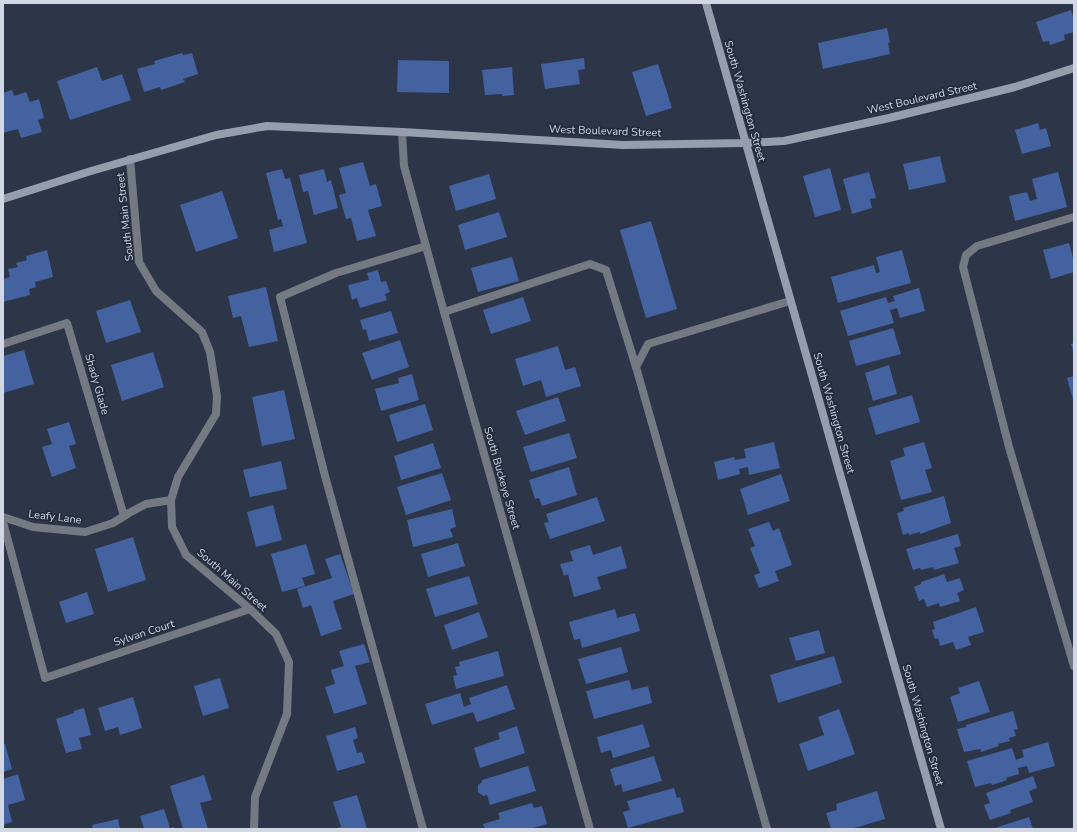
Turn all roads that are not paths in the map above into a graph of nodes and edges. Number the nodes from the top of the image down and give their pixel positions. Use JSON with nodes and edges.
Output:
{"nodes":[{"id":1,"x":706,"y":3,"type":"edge"},
{"id":2,"x":1074,"y":68,"type":"edge"},
{"id":3,"x":402,"y":132,"type":"junction"},
{"id":4,"x":746,"y":144,"type":"junction"},
{"id":5,"x":130,"y":159,"type":"junction"},
{"id":6,"x":3,"y":199,"type":"edge"},
{"id":7,"x":1074,"y":216,"type":"edge"},
{"id":8,"x":426,"y":246,"type":"junction"},
{"id":9,"x":790,"y":302,"type":"junction"},
{"id":10,"x":444,"y":312,"type":"junction"},
{"id":11,"x":3,"y":344,"type":"edge"},
{"id":12,"x":636,"y":367,"type":"junction"},
{"id":13,"x":171,"y":500,"type":"junction"},
{"id":14,"x":124,"y":516,"type":"junction"},
{"id":15,"x":3,"y":517,"type":"edge"},
{"id":16,"x":3,"y":522,"type":"edge"},
{"id":17,"x":250,"y":609,"type":"junction"},
{"id":18,"x":1074,"y":666,"type":"edge"},
{"id":19,"x":254,"y":829,"type":"edge"},
{"id":20,"x":424,"y":829,"type":"edge"},
{"id":21,"x":590,"y":829,"type":"edge"},
{"id":22,"x":767,"y":829,"type":"edge"},
{"id":23,"x":941,"y":829,"type":"edge"}],
"edges":[{"from":1,"to":4,"type":"main road","name":"South Washington Street"},
{"from":2,"to":4,"type":"main road","name":"West Boulevard Street"},
{"from":3,"to":4,"type":"main road","name":"West Boulevard Street"},
{"from":3,"to":5,"type":"main road","name":"West Boulevard Street"},
{"from":3,"to":8,"type":"street","name":"South Buckeye Street"},
{"from":4,"to":9,"type":"main road","name":"South Washington Street"},
{"from":5,"to":6,"type":"main road","name":"West Boulevard Street"},
{"from":5,"to":13,"type":"street","name":"South Main Street"},
{"from":7,"to":18,"type":"street"},
{"from":8,"to":10,"type":"street","name":"South Buckeye Street"},
{"from":8,"to":20,"type":"street"},
{"from":9,"to":12,"type":"street"},
{"from":9,"to":23,"type":"main road","name":"South Washington Street"},
{"from":10,"to":12,"type":"street"},
{"from":10,"to":21,"type":"street","name":"South Buckeye Street"},
{"from":11,"to":14,"type":"street","name":"Shady Glade"},
{"from":12,"to":22,"type":"street"},
{"from":13,"to":14,"type":"street","name":"Leafy Lane"},
{"from":13,"to":17,"type":"street","name":"South Main Street"},
{"from":14,"to":15,"type":"street","name":"Leafy Lane"},
{"from":16,"to":17,"type":"street","name":"Sylvan Court"},
{"from":17,"to":19,"type":"street","name":"South Main Street"}]}
